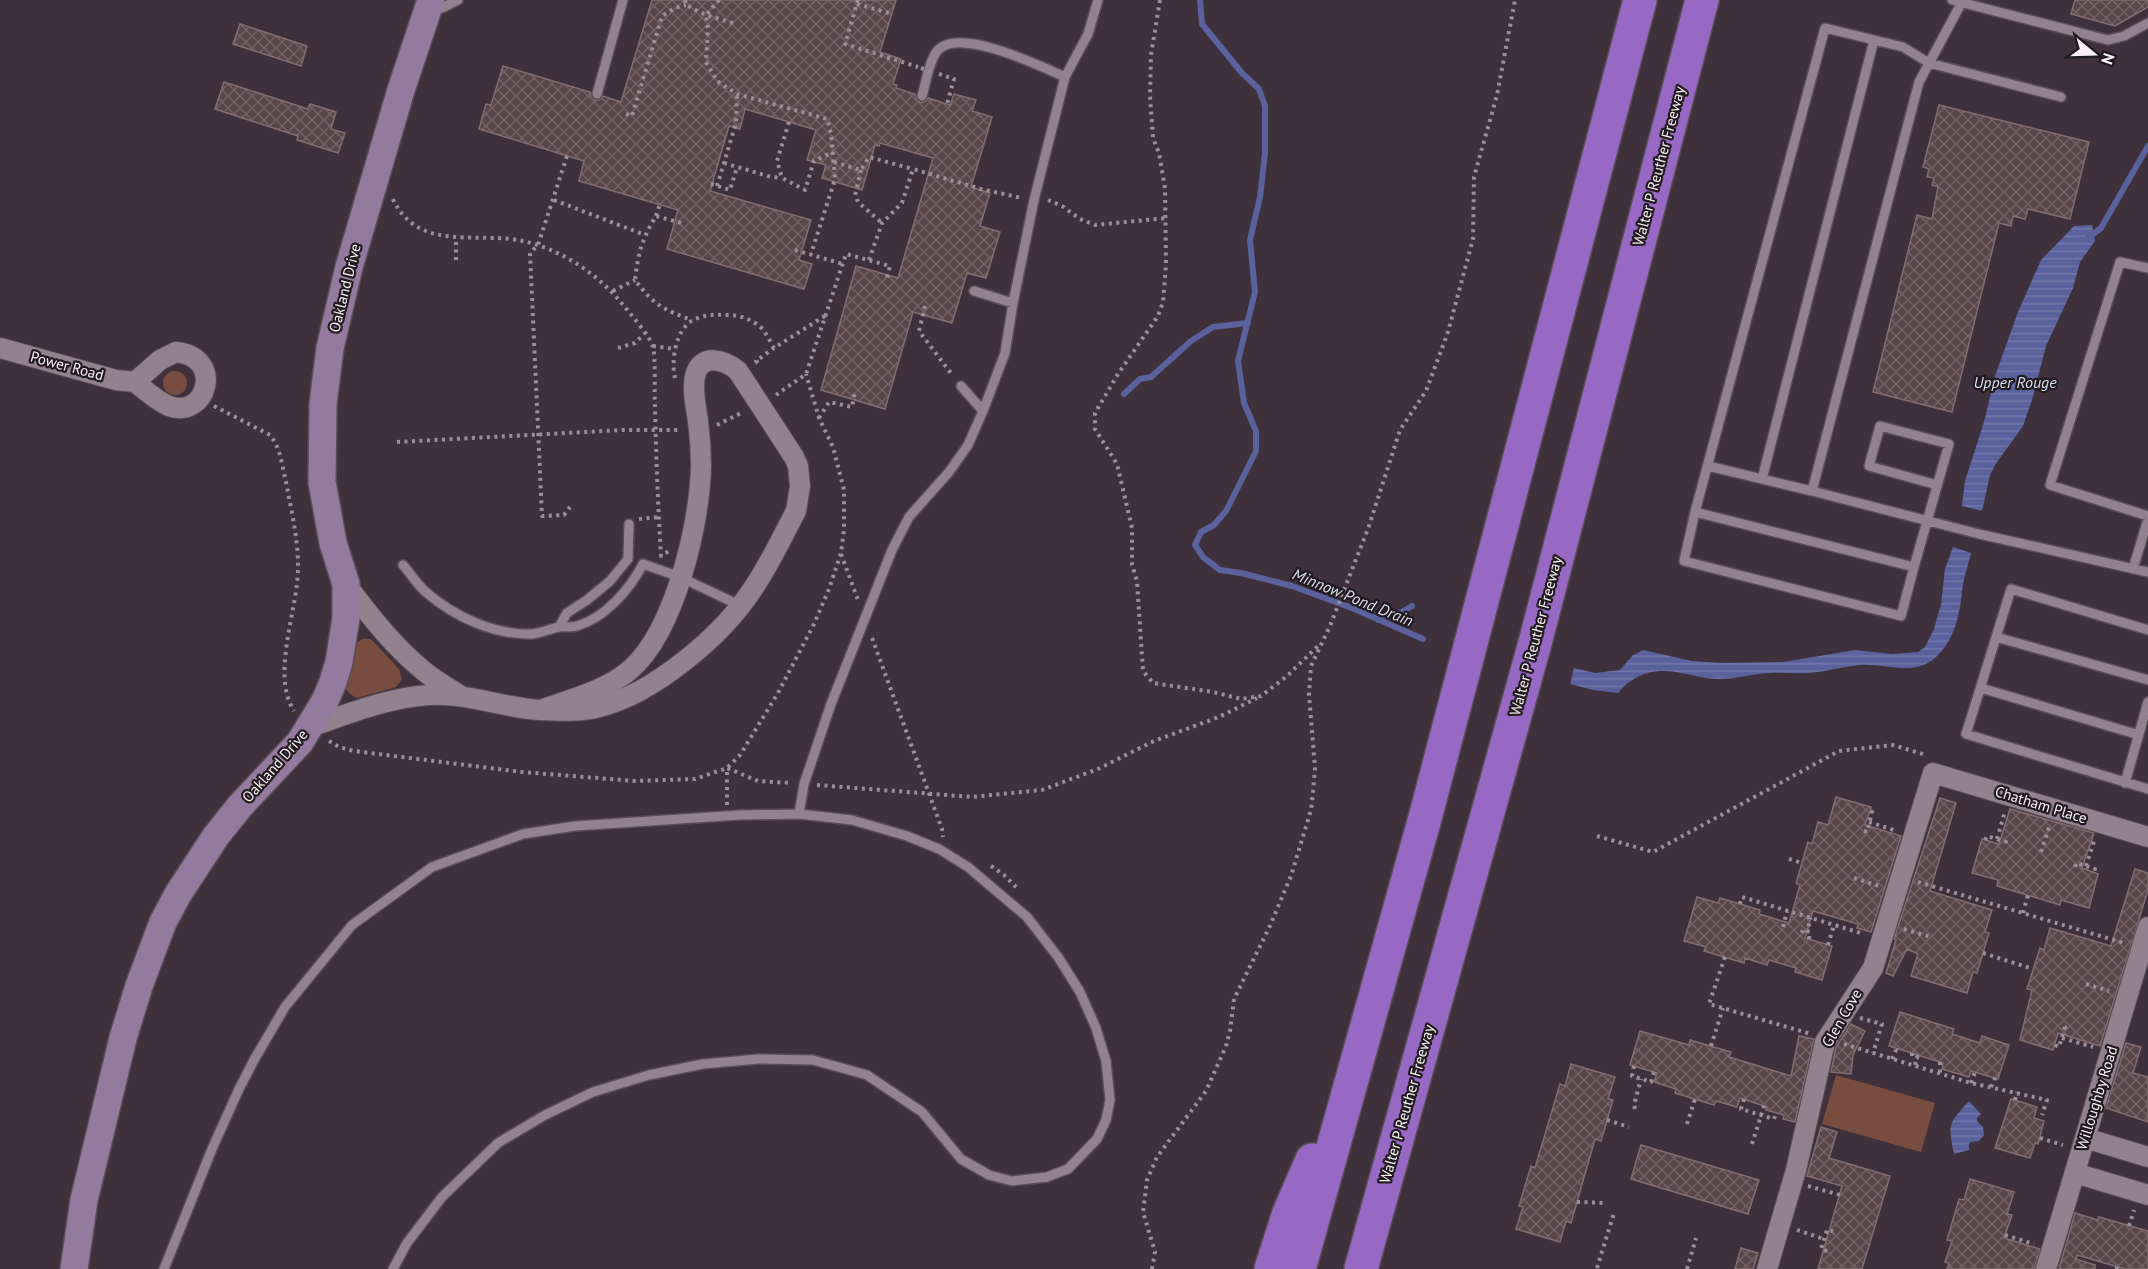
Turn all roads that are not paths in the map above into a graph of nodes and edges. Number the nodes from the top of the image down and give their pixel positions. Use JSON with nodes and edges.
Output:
{"nodes":[{"id":1,"x":458,"y":0,"type":"edge"},
{"id":2,"x":623,"y":0,"type":"edge"},
{"id":3,"x":1098,"y":0,"type":"edge"},
{"id":4,"x":1640,"y":0,"type":"edge"},
{"id":5,"x":1702,"y":0,"type":"edge"},
{"id":6,"x":1959,"y":1,"type":"edge"},
{"id":7,"x":430,"y":4,"type":"edge"},
{"id":8,"x":2148,"y":22,"type":"edge"},
{"id":9,"x":1874,"y":40,"type":"junction"},
{"id":10,"x":1929,"y":63,"type":"junction"},
{"id":11,"x":1065,"y":77,"type":"junction"},
{"id":12,"x":597,"y":94,"type":"dead end"},
{"id":13,"x":922,"y":96,"type":"dead end"},
{"id":14,"x":2061,"y":97,"type":"dead end"},
{"id":15,"x":2148,"y":268,"type":"edge"},
{"id":16,"x":974,"y":291,"type":"dead end"},
{"id":17,"x":1013,"y":303,"type":"junction"},
{"id":18,"x":0,"y":348,"type":"edge"},
{"id":19,"x":135,"y":382,"type":"dead end"},
{"id":20,"x":961,"y":386,"type":"road end"},
{"id":21,"x":983,"y":411,"type":"junction"},
{"id":22,"x":1708,"y":466,"type":"junction"},
{"id":23,"x":1762,"y":479,"type":"junction"},
{"id":24,"x":1937,"y":485,"type":"junction"},
{"id":25,"x":1812,"y":491,"type":"junction"},
{"id":26,"x":1695,"y":512,"type":"junction"},
{"id":27,"x":2148,"y":518,"type":"edge"},
{"id":28,"x":1927,"y":521,"type":"junction"},
{"id":29,"x":632,"y":522,"type":"road end"},
{"id":30,"x":628,"y":559,"type":"junction"},
{"id":31,"x":643,"y":564,"type":"junction"},
{"id":32,"x":403,"y":565,"type":"dead end"},
{"id":33,"x":1914,"y":567,"type":"junction"},
{"id":34,"x":2133,"y":569,"type":"junction"},
{"id":35,"x":2148,"y":572,"type":"edge"},
{"id":36,"x":680,"y":577,"type":"junction"},
{"id":37,"x":346,"y":584,"type":"junction"},
{"id":38,"x":741,"y":606,"type":"junction"},
{"id":39,"x":560,"y":627,"type":"junction"},
{"id":40,"x":2148,"y":630,"type":"edge"},
{"id":41,"x":1996,"y":637,"type":"junction"},
{"id":42,"x":2148,"y":680,"type":"edge"},
{"id":43,"x":1981,"y":688,"type":"junction"},
{"id":44,"x":463,"y":698,"type":"junction"},
{"id":45,"x":2148,"y":702,"type":"edge"},
{"id":46,"x":540,"y":710,"type":"junction"},
{"id":47,"x":310,"y":727,"type":"junction"},
{"id":48,"x":2139,"y":735,"type":"junction"},
{"id":49,"x":1930,"y":764,"type":"joint"},
{"id":50,"x":2125,"y":783,"type":"junction"},
{"id":51,"x":2148,"y":789,"type":"edge"},
{"id":52,"x":799,"y":814,"type":"junction"},
{"id":53,"x":2148,"y":837,"type":"edge"},
{"id":54,"x":2148,"y":927,"type":"edge"},
{"id":55,"x":1425,"y":1043,"type":"junction"},
{"id":56,"x":1360,"y":1055,"type":"junction"},
{"id":57,"x":2083,"y":1144,"type":"junction"},
{"id":58,"x":2148,"y":1157,"type":"edge"},
{"id":59,"x":2075,"y":1173,"type":"junction"},
{"id":60,"x":2148,"y":1195,"type":"edge"},
{"id":61,"x":74,"y":1269,"type":"edge"},
{"id":62,"x":164,"y":1269,"type":"edge"},
{"id":63,"x":393,"y":1269,"type":"edge"},
{"id":64,"x":1271,"y":1269,"type":"edge"},
{"id":65,"x":1299,"y":1269,"type":"edge"},
{"id":66,"x":1361,"y":1269,"type":"edge"},
{"id":67,"x":1375,"y":1269,"type":"edge"},
{"id":68,"x":1767,"y":1269,"type":"edge"},
{"id":69,"x":2046,"y":1269,"type":"edge"}],
"edges":[{"from":1,"to":7,"type":"lane"},
{"from":2,"to":12,"type":"lane"},
{"from":3,"to":11,"type":"lane"},
{"from":4,"to":56,"type":"highway"},
{"from":5,"to":55,"type":"highway","name":"Walter P Reuther Freeway"},
{"from":6,"to":8,"type":"lane"},
{"from":6,"to":10,"type":"lane"},
{"from":7,"to":37,"type":"street","name":"Oakland Drive"},
{"from":9,"to":10,"type":"lane"},
{"from":9,"to":22,"type":"lane"},
{"from":9,"to":23,"type":"lane"},
{"from":10,"to":14,"type":"lane"},
{"from":10,"to":25,"type":"lane"},
{"from":11,"to":13,"type":"lane"},
{"from":11,"to":17,"type":"lane"},
{"from":15,"to":27,"type":"lane"},
{"from":16,"to":17,"type":"lane"},
{"from":17,"to":21,"type":"lane"},
{"from":18,"to":19,"type":"street","name":"Power Road"},
{"from":20,"to":21,"type":"lane"},
{"from":21,"to":52,"type":"lane"},
{"from":22,"to":23,"type":"lane"},
{"from":22,"to":26,"type":"lane"},
{"from":23,"to":25,"type":"lane"},
{"from":24,"to":24,"type":"lane"},
{"from":24,"to":28,"type":"lane"},
{"from":25,"to":28,"type":"lane"},
{"from":26,"to":33,"type":"lane"},
{"from":26,"to":33,"type":"lane"},
{"from":27,"to":34,"type":"lane"},
{"from":28,"to":33,"type":"lane"},
{"from":28,"to":34,"type":"lane"},
{"from":29,"to":30,"type":"lane"},
{"from":30,"to":31,"type":"lane"},
{"from":30,"to":39,"type":"lane"},
{"from":31,"to":36,"type":"lane"},
{"from":31,"to":39,"type":"lane"},
{"from":32,"to":39,"type":"lane"},
{"from":34,"to":35,"type":"lane"},
{"from":36,"to":38,"type":"lane"},
{"from":36,"to":38,"type":"street"},
{"from":36,"to":46,"type":"street"},
{"from":37,"to":44,"type":"street"},
{"from":37,"to":47,"type":"street","name":"Oakland Drive"},
{"from":38,"to":46,"type":"street"},
{"from":40,"to":41,"type":"lane"},
{"from":41,"to":42,"type":"lane"},
{"from":41,"to":43,"type":"lane"},
{"from":43,"to":48,"type":"lane"},
{"from":43,"to":50,"type":"lane"},
{"from":44,"to":46,"type":"street"},
{"from":44,"to":47,"type":"street"},
{"from":45,"to":48,"type":"lane"},
{"from":47,"to":61,"type":"street","name":"Oakland Drive"},
{"from":48,"to":50,"type":"lane"},
{"from":49,"to":53,"type":"street","name":"Chatham Place"},
{"from":49,"to":68,"type":"street","name":"Glen Cove"},
{"from":50,"to":51,"type":"lane"},
{"from":52,"to":62,"type":"lane"},
{"from":52,"to":63,"type":"lane"},
{"from":54,"to":57,"type":"street","name":"Willoughby Road"},
{"from":55,"to":66,"type":"highway","name":"Walter P Reuther Freeway"},
{"from":55,"to":67,"type":"highway"},
{"from":56,"to":64,"type":"highway"},
{"from":56,"to":65,"type":"highway"},
{"from":57,"to":58,"type":"street"},
{"from":57,"to":59,"type":"street","name":"Willoughby Road"},
{"from":59,"to":60,"type":"street"},
{"from":59,"to":69,"type":"street","name":"Willoughby Road"}]}
